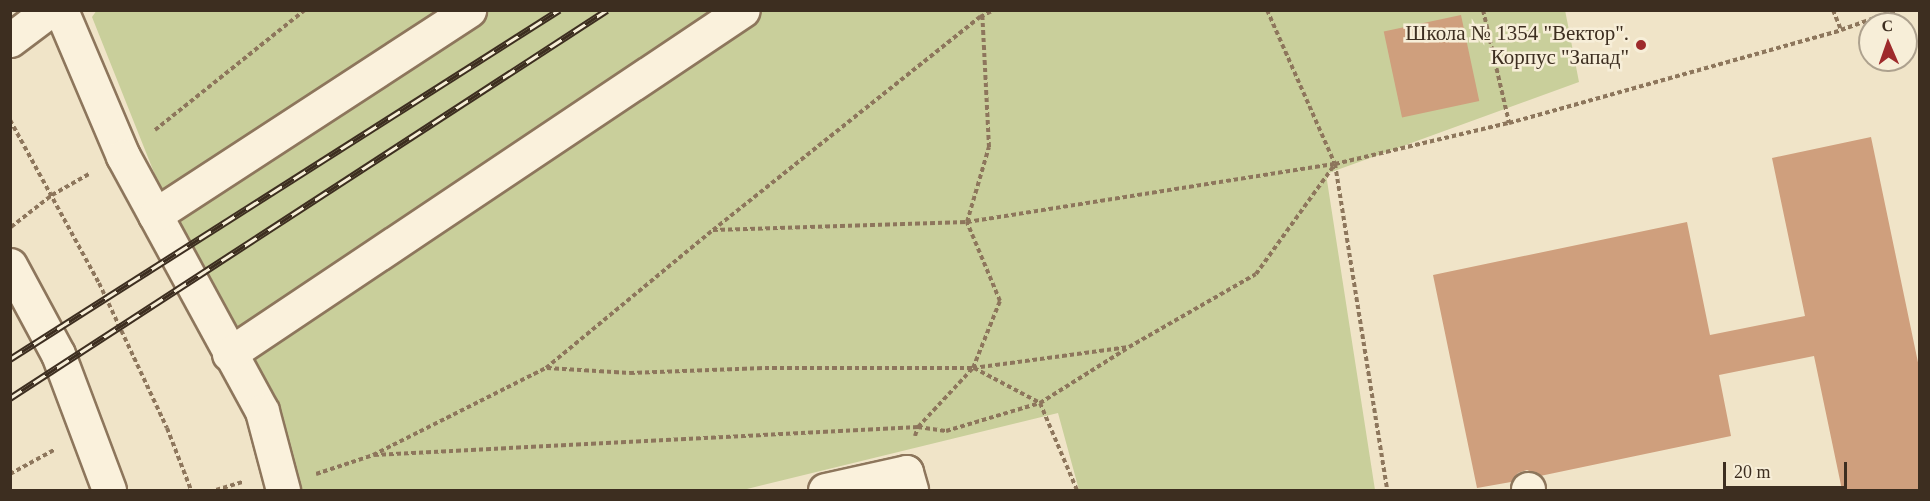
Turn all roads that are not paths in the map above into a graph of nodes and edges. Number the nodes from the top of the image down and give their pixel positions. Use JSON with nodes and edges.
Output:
{"nodes":[{"id":1,"x":50,"y":10,"type":"edge"},
{"id":2,"x":61,"y":10,"type":"edge"},
{"id":3,"x":469,"y":10,"type":"edge"},
{"id":4,"x":743,"y":10,"type":"edge"},
{"id":5,"x":10,"y":40,"type":"edge"},
{"id":6,"x":155,"y":215,"type":"junction"},
{"id":7,"x":10,"y":265,"type":"edge"},
{"id":8,"x":229,"y":354,"type":"junction"},
{"id":9,"x":908,"y":481,"type":"edge"},
{"id":10,"x":283,"y":488,"type":"edge"},
{"id":11,"x":110,"y":490,"type":"edge"},
{"id":12,"x":825,"y":490,"type":"edge"}],
"edges":[{"from":1,"to":5,"type":"lane"},
{"from":2,"to":6,"type":"lane"},
{"from":3,"to":6,"type":"lane"},
{"from":4,"to":8,"type":"lane"},
{"from":6,"to":8,"type":"lane"},
{"from":7,"to":11,"type":"lane"},
{"from":8,"to":10,"type":"lane"},
{"from":9,"to":12,"type":"lane"}]}
